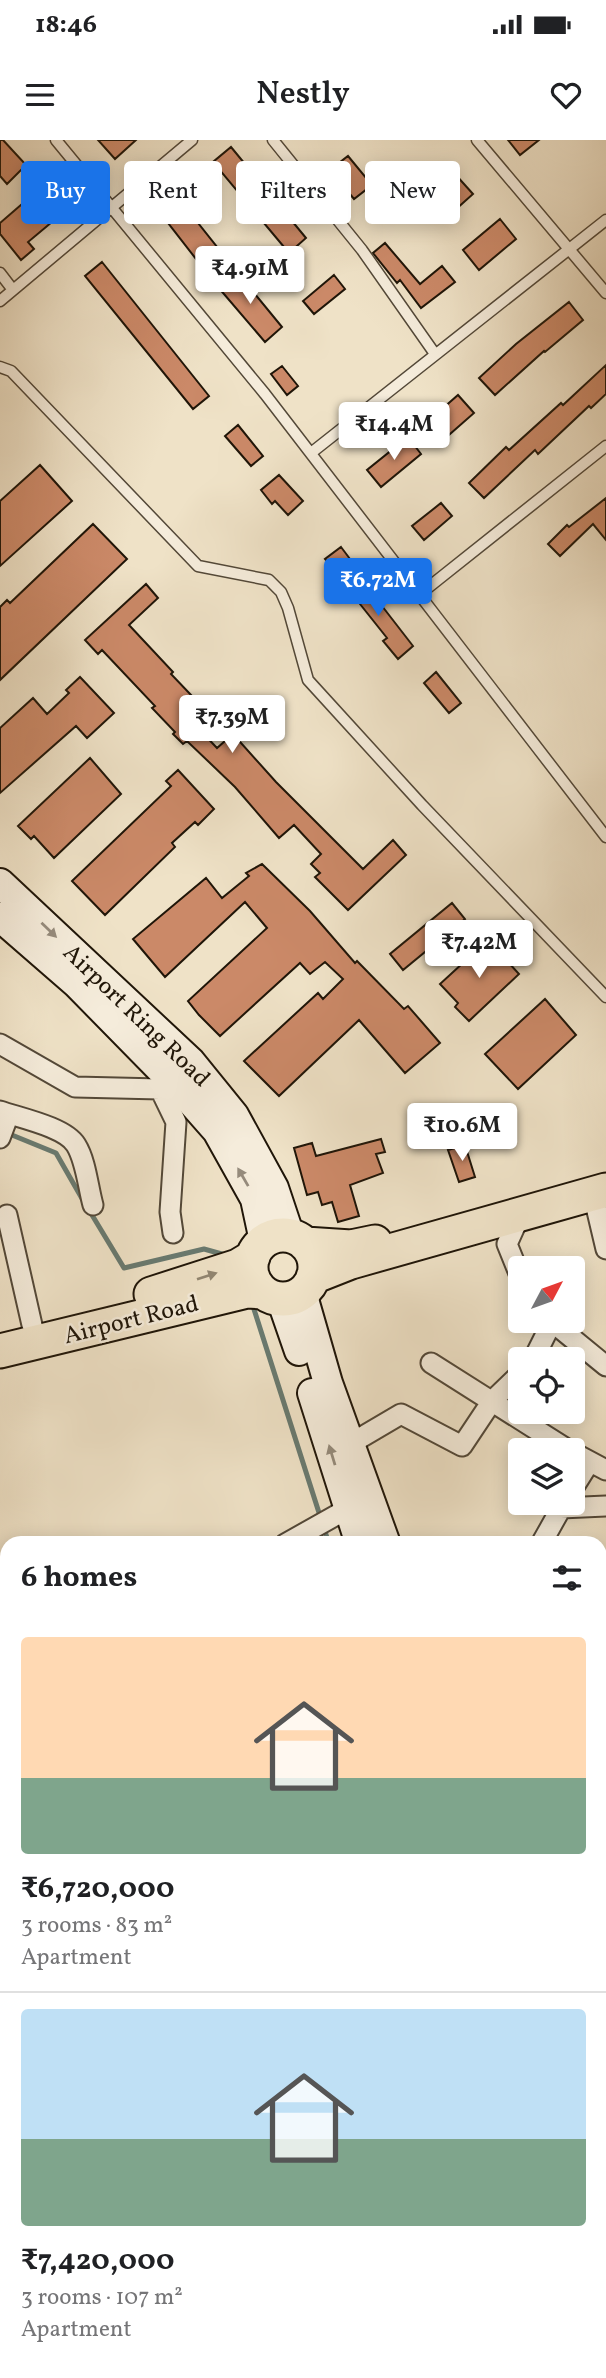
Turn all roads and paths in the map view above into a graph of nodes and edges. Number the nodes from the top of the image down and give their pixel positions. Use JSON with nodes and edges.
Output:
{"nodes":[{"id":1,"x":56,"y":140,"type":"edge"},
{"id":2,"x":192,"y":140,"type":"edge"},
{"id":3,"x":273,"y":140,"type":"edge"},
{"id":4,"x":477,"y":140,"type":"edge"},
{"id":5,"x":111,"y":207,"type":"junction"},
{"id":6,"x":606,"y":220,"type":"edge"},
{"id":7,"x":569,"y":249,"type":"junction"},
{"id":8,"x":0,"y":273,"type":"edge"},
{"id":9,"x":13,"y":290,"type":"junction"},
{"id":10,"x":606,"y":293,"type":"edge"},
{"id":11,"x":0,"y":301,"type":"edge"},
{"id":12,"x":435,"y":354,"type":"junction"},
{"id":13,"x":0,"y":367,"type":"edge"},
{"id":14,"x":606,"y":446,"type":"edge"},
{"id":15,"x":311,"y":453,"type":"junction"},
{"id":16,"x":420,"y":594,"type":"junction"},
{"id":17,"x":606,"y":837,"type":"edge"},
{"id":18,"x":0,"y":883,"type":"edge"},
{"id":19,"x":0,"y":917,"type":"edge"},
{"id":20,"x":606,"y":997,"type":"edge"},
{"id":21,"x":0,"y":1044,"type":"edge"},
{"id":22,"x":3,"y":1122,"type":"edge"},
{"id":23,"x":274,"y":1188,"type":"junction"},
{"id":24,"x":599,"y":1192,"type":"edge"},
{"id":25,"x":93,"y":1205,"type":"dead end"},
{"id":26,"x":521,"y":1213,"type":"junction"},
{"id":27,"x":7,"y":1215,"type":"dead end"},
{"id":28,"x":173,"y":1233,"type":"dead end"},
{"id":29,"x":278,"y":1244,"type":"junction"},
{"id":30,"x":606,"y":1249,"type":"edge"},
{"id":31,"x":512,"y":1256,"type":"edge"},
{"id":32,"x":309,"y":1278,"type":"junction"},
{"id":33,"x":32,"y":1325,"type":"junction"},
{"id":34,"x":0,"y":1333,"type":"edge"},
{"id":35,"x":567,"y":1334,"type":"edge"},
{"id":36,"x":0,"y":1351,"type":"edge"},
{"id":37,"x":320,"y":1355,"type":"junction"},
{"id":38,"x":431,"y":1363,"type":"dead end"},
{"id":39,"x":606,"y":1366,"type":"edge"},
{"id":40,"x":508,"y":1386,"type":"edge"},
{"id":41,"x":492,"y":1401,"type":"junction"},
{"id":42,"x":551,"y":1438,"type":"edge"},
{"id":43,"x":350,"y":1444,"type":"junction"},
{"id":44,"x":585,"y":1506,"type":"edge"},
{"id":45,"x":606,"y":1506,"type":"edge"},
{"id":46,"x":557,"y":1515,"type":"edge"},
{"id":47,"x":328,"y":1519,"type":"junction"},
{"id":48,"x":299,"y":1536,"type":"edge"},
{"id":49,"x":350,"y":1536,"type":"edge"},
{"id":50,"x":383,"y":1536,"type":"edge"},
{"id":51,"x":545,"y":1536,"type":"edge"},
{"id":52,"x":574,"y":2378,"type":"edge"},
{"id":53,"x":590,"y":2378,"type":"edge"}],
"edges":[{"from":1,"to":5,"type":"lane"},
{"from":2,"to":5,"type":"lane"},
{"from":3,"to":12,"type":"lane"},
{"from":4,"to":7,"type":"lane"},
{"from":5,"to":9,"type":"lane"},
{"from":5,"to":15,"type":"lane"},
{"from":6,"to":7,"type":"lane"},
{"from":7,"to":10,"type":"lane"},
{"from":7,"to":12,"type":"lane"},
{"from":8,"to":9,"type":"lane"},
{"from":9,"to":11,"type":"lane"},
{"from":12,"to":15,"type":"lane"},
{"from":13,"to":20,"type":"lane"},
{"from":14,"to":16,"type":"lane"},
{"from":15,"to":16,"type":"lane"},
{"from":16,"to":17,"type":"lane"},
{"from":18,"to":23,"type":"main road","name":"Airport Ring Road","one_way":true},
{"from":29,"to":19,"type":"main road","name":"Airport Ring Road","one_way":true},
{"from":21,"to":28,"type":"street"},
{"from":22,"to":25,"type":"street"},
{"from":23,"to":29,"type":"main road","name":"Airport Ring Road"},
{"from":23,"to":32,"type":"main road"},
{"from":24,"to":26,"type":"highway","name":"Airport Road"},
{"from":24,"to":30,"type":"street"},
{"from":26,"to":31,"type":"street"},
{"from":26,"to":32,"type":"highway","name":"Airport Road"},
{"from":27,"to":33,"type":"street"},
{"from":29,"to":32,"type":"highway"},
{"from":29,"to":32,"type":"highway"},
{"from":33,"to":29,"type":"highway","name":"Airport Road","one_way":true},
{"from":32,"to":36,"type":"highway","name":"Airport Road"},
{"from":32,"to":37,"type":"main road"},
{"from":32,"to":37,"type":"main road"},
{"from":47,"to":32,"type":"main road","one_way":true},
{"from":33,"to":34,"type":"highway","name":"Airport Road"},
{"from":35,"to":39,"type":"street"},
{"from":37,"to":43,"type":"main road"},
{"from":38,"to":41,"type":"street"},
{"from":40,"to":41,"type":"street"},
{"from":41,"to":42,"type":"street"},
{"from":41,"to":43,"type":"street"},
{"from":43,"to":50,"type":"main road"},
{"from":44,"to":45,"type":"street"},
{"from":46,"to":51,"type":"street"},
{"from":47,"to":48,"type":"street"},
{"from":47,"to":49,"type":"main road"},
{"from":52,"to":53,"type":"street"}]}
